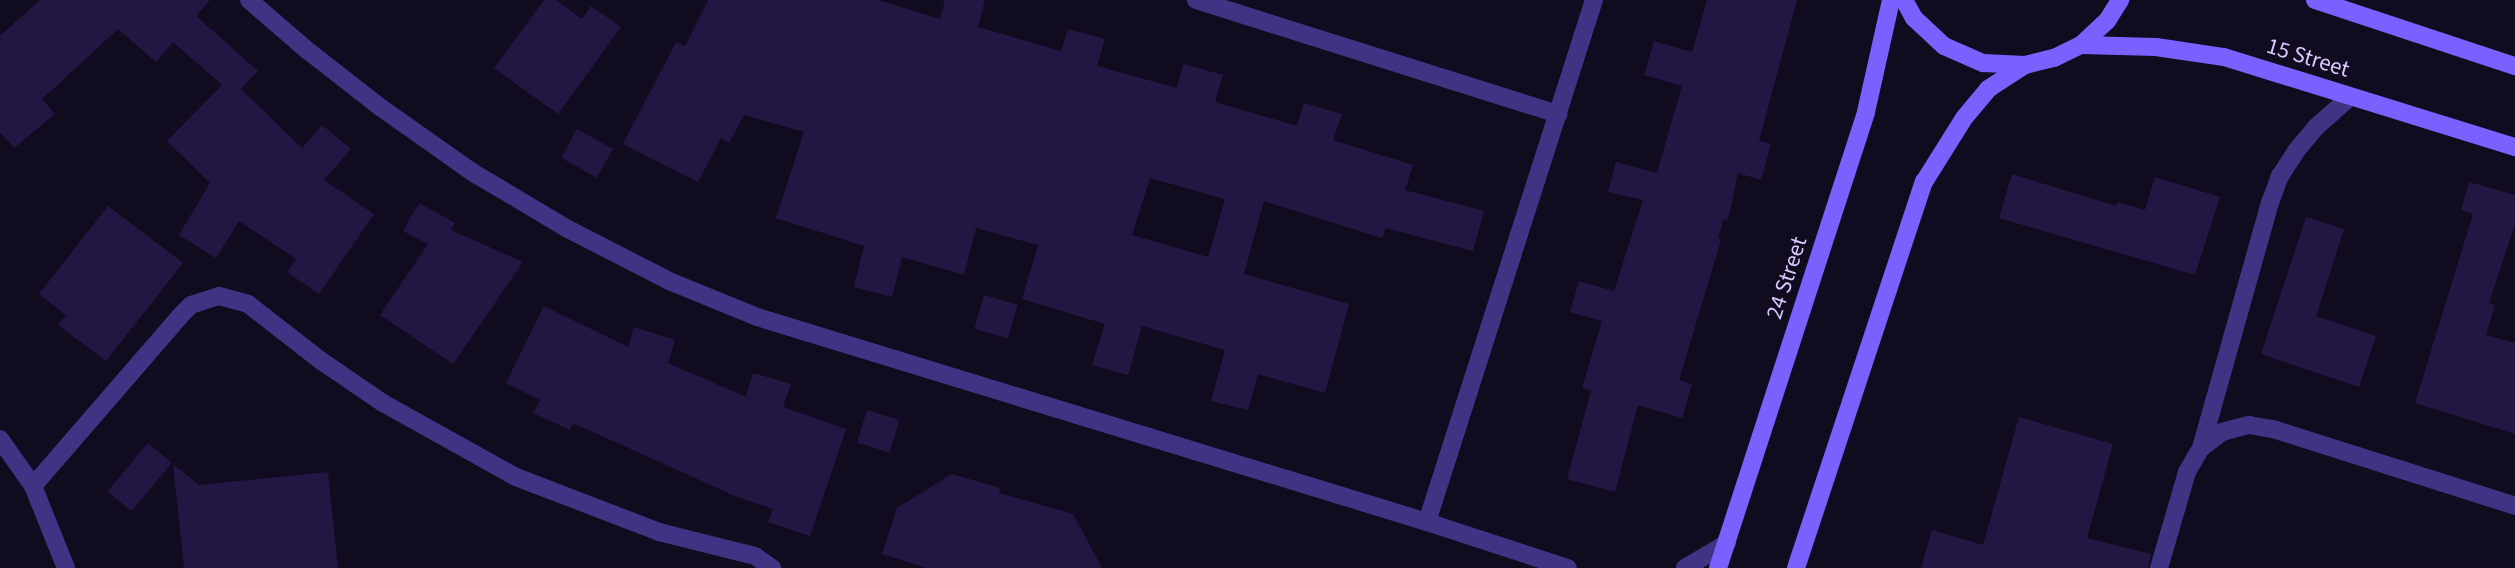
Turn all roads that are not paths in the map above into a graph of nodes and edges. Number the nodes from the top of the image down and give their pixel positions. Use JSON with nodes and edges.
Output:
{"nodes":[{"id":1,"x":250,"y":0,"type":"edge"},
{"id":2,"x":1196,"y":0,"type":"edge"},
{"id":3,"x":1594,"y":0,"type":"edge"},
{"id":4,"x":1891,"y":0,"type":"edge"},
{"id":5,"x":1904,"y":0,"type":"edge"},
{"id":6,"x":2120,"y":0,"type":"edge"},
{"id":7,"x":2315,"y":0,"type":"edge"},
{"id":8,"x":2081,"y":45,"type":"junction"},
{"id":9,"x":2025,"y":65,"type":"junction"},
{"id":10,"x":2515,"y":66,"type":"edge"},
{"id":11,"x":2350,"y":97,"type":"junction"},
{"id":12,"x":1558,"y":114,"type":"junction"},
{"id":13,"x":2515,"y":147,"type":"edge"},
{"id":14,"x":0,"y":439,"type":"edge"},
{"id":15,"x":2200,"y":448,"type":"junction"},
{"id":16,"x":33,"y":486,"type":"junction"},
{"id":17,"x":2515,"y":506,"type":"edge"},
{"id":18,"x":1427,"y":522,"type":"junction"},
{"id":19,"x":1727,"y":543,"type":"junction"},
{"id":20,"x":66,"y":568,"type":"edge"},
{"id":21,"x":772,"y":568,"type":"edge"},
{"id":22,"x":1567,"y":568,"type":"edge"},
{"id":23,"x":1685,"y":568,"type":"edge"},
{"id":24,"x":1718,"y":568,"type":"edge"},
{"id":25,"x":1796,"y":568,"type":"edge"},
{"id":26,"x":2159,"y":568,"type":"edge"}],
"edges":[{"from":1,"to":18,"type":"street"},
{"from":2,"to":12,"type":"street"},
{"from":3,"to":12,"type":"street"},
{"from":4,"to":19,"type":"street","name":"24 Street"},
{"from":5,"to":9,"type":"street"},
{"from":6,"to":8,"type":"street"},
{"from":7,"to":10,"type":"street"},
{"from":8,"to":9,"type":"street"},
{"from":8,"to":11,"type":"street","name":"15 Street"},
{"from":9,"to":25,"type":"street"},
{"from":11,"to":13,"type":"street","name":"15 Street"},
{"from":11,"to":15,"type":"street"},
{"from":12,"to":18,"type":"street"},
{"from":14,"to":16,"type":"street"},
{"from":15,"to":17,"type":"street"},
{"from":15,"to":26,"type":"street"},
{"from":16,"to":20,"type":"street"},
{"from":16,"to":21,"type":"street"},
{"from":18,"to":22,"type":"street"},
{"from":19,"to":23,"type":"street"},
{"from":19,"to":24,"type":"street","name":"24 Street"}]}
